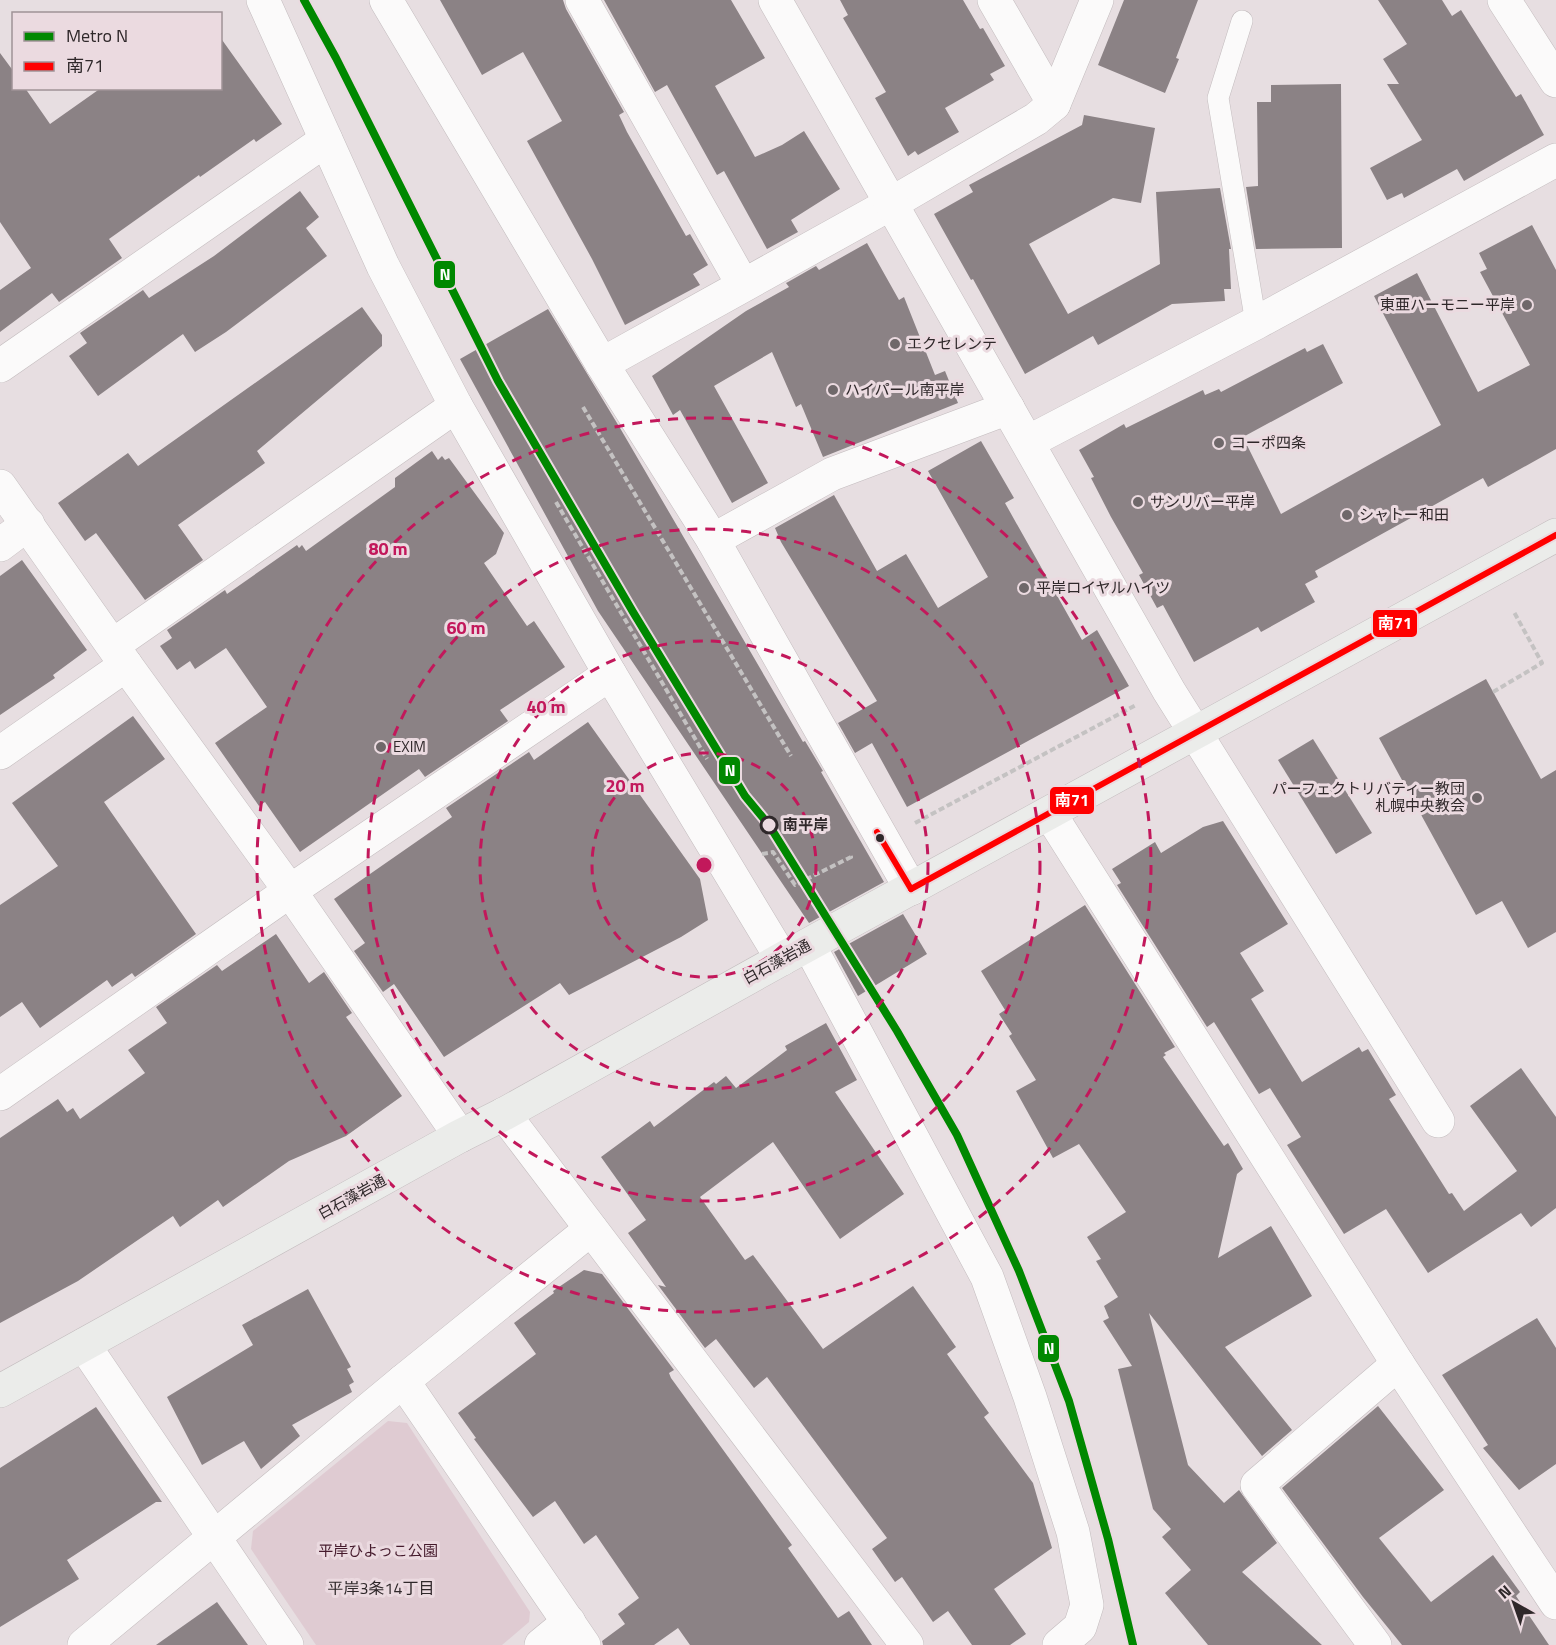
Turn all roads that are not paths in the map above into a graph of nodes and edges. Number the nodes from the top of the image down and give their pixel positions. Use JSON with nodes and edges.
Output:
{"nodes":[{"id":1,"x":263,"y":0,"type":"edge"},
{"id":2,"x":386,"y":0,"type":"edge"},
{"id":3,"x":582,"y":0,"type":"edge"},
{"id":4,"x":775,"y":0,"type":"edge"},
{"id":5,"x":994,"y":0,"type":"edge"},
{"id":6,"x":1096,"y":0,"type":"edge"},
{"id":7,"x":1504,"y":0,"type":"edge"},
{"id":8,"x":1242,"y":21,"type":"dead end"},
{"id":9,"x":1556,"y":81,"type":"edge"},
{"id":10,"x":1054,"y":104,"type":"junction"},
{"id":11,"x":326,"y":140,"type":"junction"},
{"id":12,"x":1556,"y":160,"type":"edge"},
{"id":13,"x":892,"y":203,"type":"junction"},
{"id":14,"x":743,"y":285,"type":"junction"},
{"id":15,"x":1256,"y":323,"type":"junction"},
{"id":16,"x":602,"y":364,"type":"junction"},
{"id":17,"x":0,"y":366,"type":"edge"},
{"id":18,"x":456,"y":406,"type":"junction"},
{"id":19,"x":1008,"y":408,"type":"junction"},
{"id":20,"x":1028,"y":442,"type":"junction"},
{"id":21,"x":0,"y":486,"type":"edge"},
{"id":22,"x":28,"y":524,"type":"junction"},
{"id":23,"x":1556,"y":535,"type":"edge"},
{"id":24,"x":713,"y":540,"type":"junction"},
{"id":25,"x":0,"y":545,"type":"edge"},
{"id":26,"x":119,"y":655,"type":"junction"},
{"id":27,"x":610,"y":674,"type":"junction"},
{"id":28,"x":1196,"y":734,"type":"junction"},
{"id":29,"x":0,"y":753,"type":"edge"},
{"id":30,"x":1050,"y":814,"type":"junction"},
{"id":31,"x":910,"y":889,"type":"junction"},
{"id":32,"x":290,"y":891,"type":"junction"},
{"id":33,"x":795,"y":952,"type":"junction"},
{"id":34,"x":0,"y":1094,"type":"edge"},
{"id":35,"x":504,"y":1114,"type":"junction"},
{"id":36,"x":1438,"y":1121,"type":"dead end"},
{"id":37,"x":460,"y":1136,"type":"junction"},
{"id":38,"x":591,"y":1229,"type":"junction"},
{"id":39,"x":84,"y":1345,"type":"junction"},
{"id":40,"x":1398,"y":1364,"type":"junction"},
{"id":41,"x":403,"y":1381,"type":"junction"},
{"id":42,"x":0,"y":1391,"type":"edge"},
{"id":43,"x":214,"y":1538,"type":"junction"},
{"id":44,"x":1556,"y":1603,"type":"edge"},
{"id":45,"x":577,"y":1633,"type":"edge"},
{"id":46,"x":84,"y":1645,"type":"edge"},
{"id":47,"x":287,"y":1645,"type":"edge"},
{"id":48,"x":541,"y":1645,"type":"edge"},
{"id":49,"x":907,"y":1645,"type":"edge"},
{"id":50,"x":1059,"y":1645,"type":"edge"},
{"id":51,"x":1375,"y":1645,"type":"edge"}],
"edges":[{"from":1,"to":11,"type":"street"},
{"from":2,"to":16,"type":"street"},
{"from":3,"to":14,"type":"street"},
{"from":4,"to":13,"type":"street"},
{"from":5,"to":10,"type":"street"},
{"from":6,"to":10,"type":"street"},
{"from":7,"to":9,"type":"street"},
{"from":8,"to":15,"type":"lane"},
{"from":10,"to":13,"type":"street"},
{"from":11,"to":17,"type":"street"},
{"from":11,"to":18,"type":"street"},
{"from":12,"to":15,"type":"street"},
{"from":13,"to":14,"type":"street"},
{"from":13,"to":19,"type":"street"},
{"from":14,"to":16,"type":"street"},
{"from":15,"to":20,"type":"street"},
{"from":16,"to":24,"type":"street"},
{"from":18,"to":26,"type":"street"},
{"from":18,"to":27,"type":"street"},
{"from":19,"to":20,"type":"street"},
{"from":19,"to":24,"type":"street"},
{"from":20,"to":28,"type":"street"},
{"from":21,"to":22,"type":"street"},
{"from":22,"to":25,"type":"street"},
{"from":22,"to":26,"type":"street"},
{"from":23,"to":28,"type":"main road","name":"白石藻岩通"},
{"from":24,"to":31,"type":"street"},
{"from":26,"to":29,"type":"street"},
{"from":26,"to":32,"type":"street"},
{"from":27,"to":32,"type":"street"},
{"from":27,"to":33,"type":"street"},
{"from":28,"to":30,"type":"main road","name":"白石藻岩通"},
{"from":28,"to":36,"type":"street"},
{"from":30,"to":31,"type":"main road","name":"白石藻岩通"},
{"from":30,"to":40,"type":"street"},
{"from":31,"to":33,"type":"main road","name":"白石藻岩通"},
{"from":32,"to":34,"type":"street"},
{"from":32,"to":37,"type":"street"},
{"from":33,"to":35,"type":"main road","name":"白石藻岩通"},
{"from":33,"to":50,"type":"street"},
{"from":35,"to":37,"type":"main road","name":"白石藻岩通"},
{"from":35,"to":38,"type":"street"},
{"from":37,"to":39,"type":"main road","name":"白石藻岩通"},
{"from":38,"to":41,"type":"street"},
{"from":38,"to":49,"type":"street"},
{"from":39,"to":42,"type":"main road","name":"白石藻岩通"},
{"from":39,"to":43,"type":"street"},
{"from":40,"to":44,"type":"street"},
{"from":40,"to":51,"type":"street"},
{"from":41,"to":43,"type":"street"},
{"from":41,"to":45,"type":"street"},
{"from":43,"to":46,"type":"street"},
{"from":43,"to":47,"type":"street"},
{"from":45,"to":48,"type":"street"}]}
